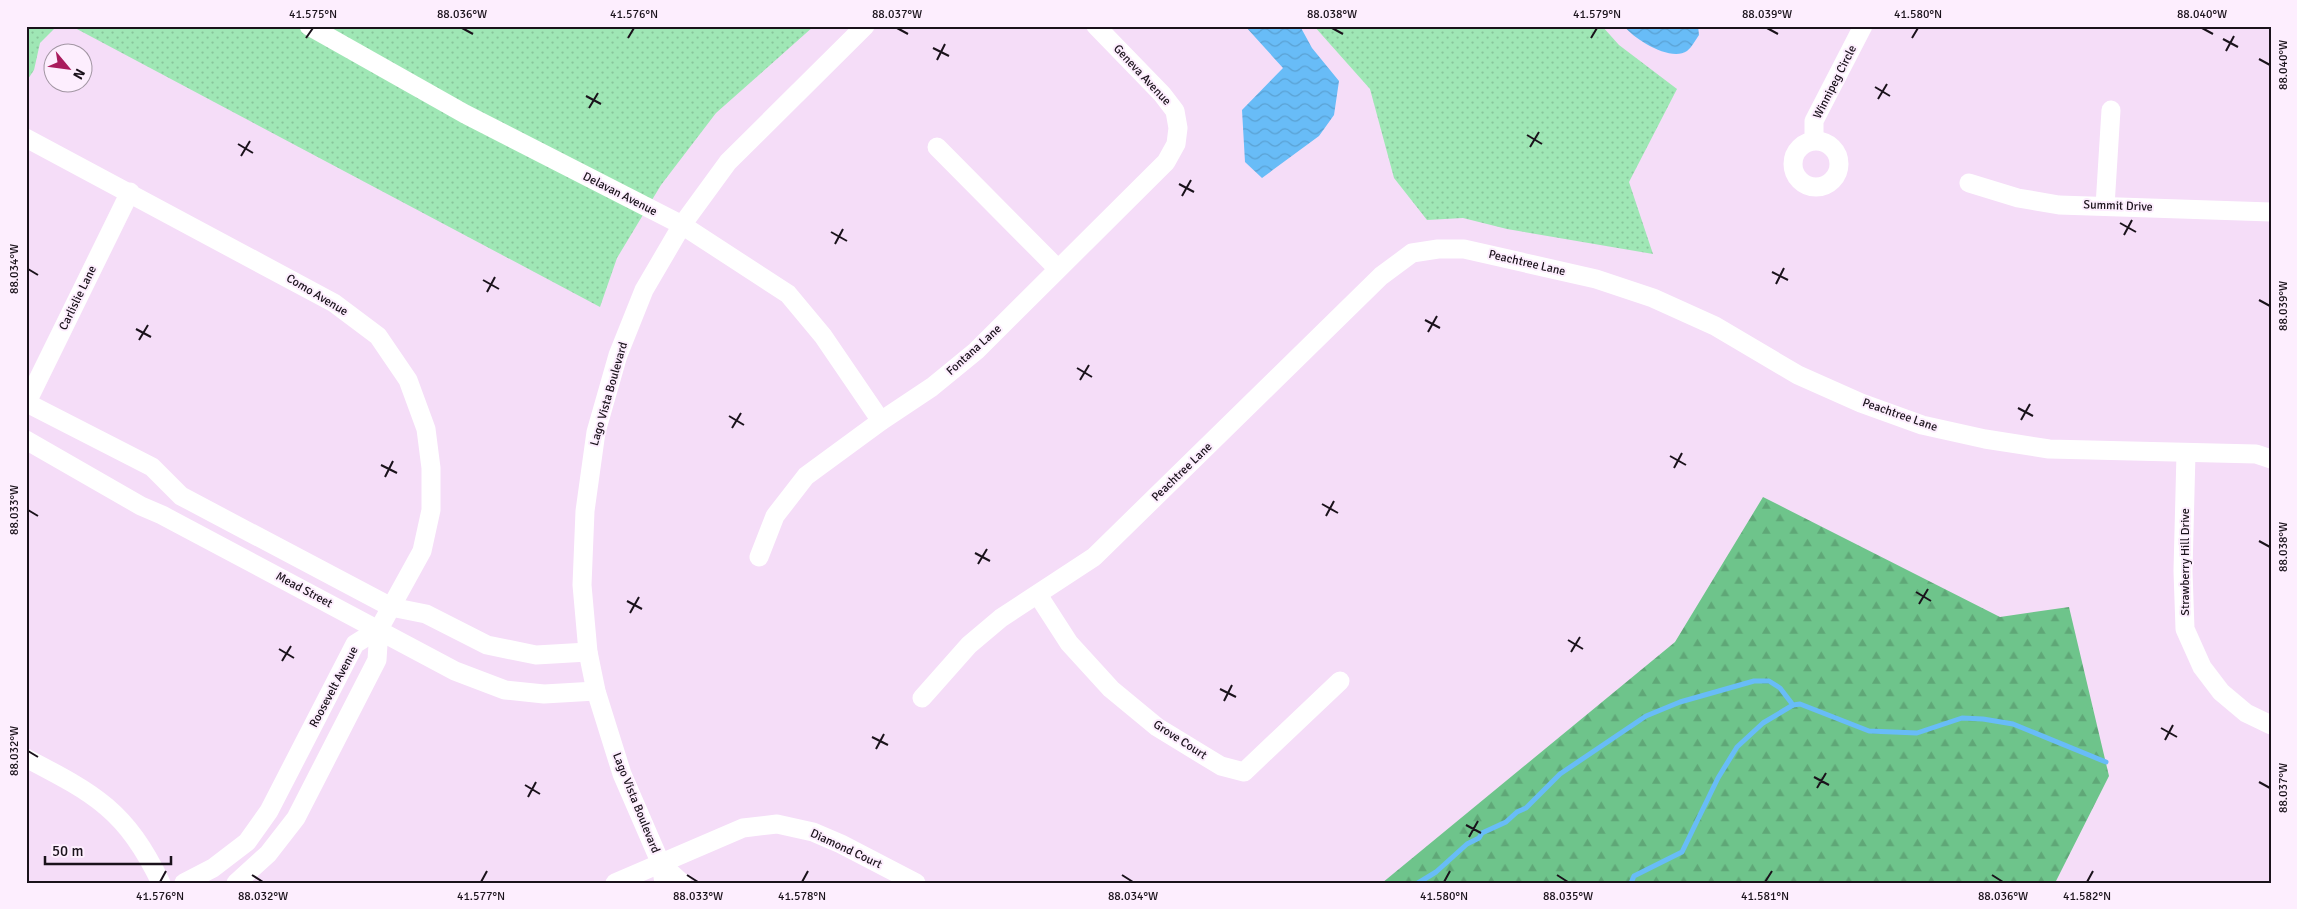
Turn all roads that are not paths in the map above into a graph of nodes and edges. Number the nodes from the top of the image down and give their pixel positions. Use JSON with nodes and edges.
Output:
{"nodes":[{"id":1,"x":309,"y":26,"type":"edge"},
{"id":2,"x":865,"y":26,"type":"edge"},
{"id":3,"x":1096,"y":26,"type":"edge"},
{"id":4,"x":1863,"y":26,"type":"edge"},
{"id":5,"x":2111,"y":110,"type":"dead end"},
{"id":6,"x":1178,"y":128,"type":"joint"},
{"id":7,"x":26,"y":138,"type":"edge"},
{"id":8,"x":1814,"y":140,"type":"dead end"},
{"id":9,"x":937,"y":147,"type":"dead end"},
{"id":10,"x":1969,"y":183,"type":"dead end"},
{"id":11,"x":130,"y":192,"type":"junction"},
{"id":12,"x":2105,"y":206,"type":"junction"},
{"id":13,"x":2271,"y":212,"type":"edge"},
{"id":14,"x":682,"y":226,"type":"junction"},
{"id":15,"x":1058,"y":269,"type":"junction"},
{"id":16,"x":27,"y":404,"type":"edge"},
{"id":17,"x":881,"y":421,"type":"junction"},
{"id":18,"x":26,"y":440,"type":"edge"},
{"id":19,"x":2186,"y":452,"type":"junction"},
{"id":20,"x":2271,"y":459,"type":"edge"},
{"id":21,"x":759,"y":557,"type":"dead end"},
{"id":22,"x":1038,"y":595,"type":"junction"},
{"id":23,"x":391,"y":607,"type":"junction"},
{"id":24,"x":379,"y":629,"type":"junction"},
{"id":25,"x":588,"y":652,"type":"junction"},
{"id":26,"x":1340,"y":681,"type":"dead end"},
{"id":27,"x":596,"y":691,"type":"junction"},
{"id":28,"x":922,"y":698,"type":"dead end"},
{"id":29,"x":2271,"y":725,"type":"edge"},
{"id":30,"x":26,"y":758,"type":"edge"},
{"id":31,"x":661,"y":864,"type":"junction"},
{"id":32,"x":161,"y":883,"type":"edge"},
{"id":33,"x":184,"y":883,"type":"edge"},
{"id":34,"x":236,"y":883,"type":"edge"},
{"id":35,"x":615,"y":883,"type":"edge"},
{"id":36,"x":664,"y":883,"type":"edge"},
{"id":37,"x":682,"y":883,"type":"edge"},
{"id":38,"x":916,"y":883,"type":"edge"}],
"edges":[{"from":1,"to":14,"type":"street","name":"Delavan Avenue"},
{"from":2,"to":14,"type":"street","name":"Lago Vista Boulevard"},
{"from":3,"to":6,"type":"street","name":"Geneva Avenue"},
{"from":4,"to":8,"type":"street","name":"Winnipeg Circle"},
{"from":5,"to":12,"type":"street"},
{"from":6,"to":15,"type":"street","name":"Fontana Lane"},
{"from":7,"to":11,"type":"street","name":"Como Avenue"},
{"from":9,"to":15,"type":"street"},
{"from":10,"to":12,"type":"street","name":"Summit Drive"},
{"from":11,"to":16,"type":"street","name":"Carlislie Lane"},
{"from":11,"to":23,"type":"street","name":"Como Avenue"},
{"from":12,"to":13,"type":"street","name":"Summit Drive"},
{"from":14,"to":17,"type":"street","name":"Delavan Avenue"},
{"from":14,"to":25,"type":"street","name":"Lago Vista Boulevard"},
{"from":15,"to":17,"type":"street","name":"Fontana Lane"},
{"from":16,"to":23,"type":"street","name":"Mead Street"},
{"from":17,"to":21,"type":"street","name":"Fontana Lane"},
{"from":18,"to":24,"type":"street","name":"Mead Street"},
{"from":19,"to":20,"type":"street","name":"Peachtree Lane"},
{"from":19,"to":22,"type":"street","name":"Peachtree Lane"},
{"from":19,"to":29,"type":"street","name":"Strawberry Hill Drive"},
{"from":22,"to":26,"type":"street","name":"Grove Court"},
{"from":22,"to":28,"type":"street","name":"Peachtree Lane"},
{"from":23,"to":24,"type":"street","name":"Como Avenue"},
{"from":23,"to":25,"type":"street","name":"Mead Street"},
{"from":24,"to":27,"type":"street","name":"Mead Street"},
{"from":24,"to":33,"type":"street","name":"Roosevelt Avenue"},
{"from":24,"to":34,"type":"street","name":"Roosevelt Avenue"},
{"from":25,"to":27,"type":"street","name":"Lago Vista Boulevard"},
{"from":27,"to":31,"type":"street","name":"Lago Vista Boulevard"},
{"from":30,"to":32,"type":"street"},
{"from":31,"to":35,"type":"street","name":"Diamond Court"},
{"from":31,"to":36,"type":"street","name":"Lago Vista Boulevard"},
{"from":31,"to":37,"type":"street","name":"Lago Vista Boulevard"},
{"from":31,"to":38,"type":"street","name":"Diamond Court"}]}
